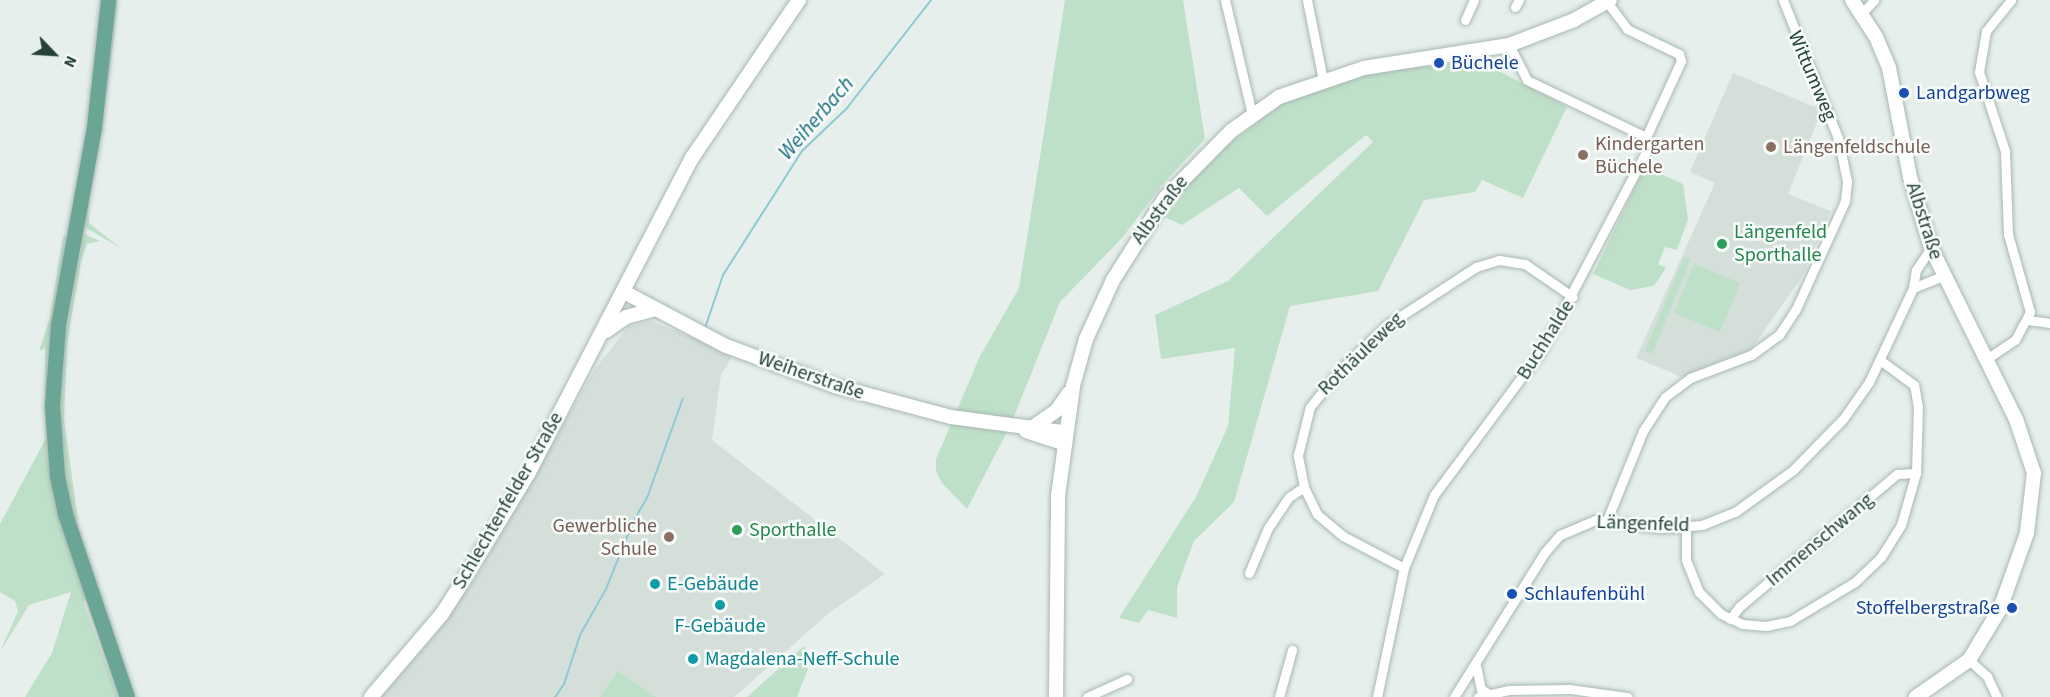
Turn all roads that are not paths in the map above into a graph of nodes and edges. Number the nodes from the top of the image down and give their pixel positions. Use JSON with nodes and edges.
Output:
{"nodes":[{"id":1,"x":108,"y":0,"type":"edge"},
{"id":2,"x":799,"y":0,"type":"edge"},
{"id":3,"x":1225,"y":0,"type":"edge"},
{"id":4,"x":1307,"y":0,"type":"edge"},
{"id":5,"x":1474,"y":0,"type":"edge"},
{"id":6,"x":1783,"y":0,"type":"edge"},
{"id":7,"x":1852,"y":0,"type":"edge"},
{"id":8,"x":1874,"y":0,"type":"edge"},
{"id":9,"x":2011,"y":0,"type":"edge"},
{"id":10,"x":1609,"y":1,"type":"edge"},
{"id":11,"x":1862,"y":13,"type":"junction"},
{"id":12,"x":1465,"y":20,"type":"dead end"},
{"id":13,"x":1509,"y":45,"type":"junction"},
{"id":14,"x":1323,"y":80,"type":"junction"},
{"id":15,"x":1252,"y":114,"type":"junction"},
{"id":16,"x":1646,"y":137,"type":"junction"},
{"id":17,"x":1931,"y":248,"type":"junction"},
{"id":18,"x":1943,"y":276,"type":"junction"},
{"id":19,"x":1913,"y":288,"type":"junction"},
{"id":20,"x":624,"y":292,"type":"junction"},
{"id":21,"x":1572,"y":297,"type":"junction"},
{"id":22,"x":653,"y":310,"type":"junction"},
{"id":23,"x":2028,"y":320,"type":"junction"},
{"id":24,"x":2050,"y":323,"type":"edge"},
{"id":25,"x":600,"y":337,"type":"junction"},
{"id":26,"x":1880,"y":360,"type":"junction"},
{"id":27,"x":1985,"y":360,"type":"junction"},
{"id":28,"x":1073,"y":386,"type":"junction"},
{"id":29,"x":1011,"y":424,"type":"junction"},
{"id":30,"x":1033,"y":427,"type":"junction"},
{"id":31,"x":1063,"y":437,"type":"junction"},
{"id":32,"x":1916,"y":473,"type":"junction"},
{"id":33,"x":1304,"y":487,"type":"junction"},
{"id":34,"x":1607,"y":520,"type":"junction"},
{"id":35,"x":1686,"y":528,"type":"junction"},
{"id":36,"x":1404,"y":568,"type":"junction"},
{"id":37,"x":1249,"y":573,"type":"dead end"},
{"id":38,"x":1730,"y":619,"type":"junction"},
{"id":39,"x":1292,"y":650,"type":"dead end"},
{"id":40,"x":1969,"y":660,"type":"junction"},
{"id":41,"x":1476,"y":666,"type":"junction"},
{"id":42,"x":1127,"y":679,"type":"dead end"},
{"id":43,"x":1489,"y":694,"type":"junction"},
{"id":44,"x":1509,"y":694,"type":"edge"},
{"id":45,"x":127,"y":697,"type":"edge"},
{"id":46,"x":371,"y":697,"type":"edge"},
{"id":47,"x":1056,"y":697,"type":"edge"},
{"id":48,"x":1087,"y":697,"type":"edge"},
{"id":49,"x":1279,"y":697,"type":"edge"},
{"id":50,"x":1377,"y":697,"type":"edge"},
{"id":51,"x":1454,"y":697,"type":"edge"},
{"id":52,"x":1478,"y":697,"type":"edge"},
{"id":53,"x":1627,"y":697,"type":"edge"},
{"id":54,"x":1916,"y":697,"type":"edge"},
{"id":55,"x":1997,"y":697,"type":"edge"}],
"edges":[{"from":1,"to":45,"type":"main road"},
{"from":2,"to":20,"type":"street","name":"Schlechtenfelder Straße"},
{"from":3,"to":15,"type":"street"},
{"from":4,"to":14,"type":"street"},
{"from":5,"to":12,"type":"street"},
{"from":6,"to":34,"type":"street","name":"Wittumweg"},
{"from":7,"to":11,"type":"street","name":"Albstraße"},
{"from":8,"to":11,"type":"street"},
{"from":9,"to":23,"type":"street"},
{"from":10,"to":13,"type":"street","name":"Albstraße"},
{"from":10,"to":16,"type":"street","name":"Albstraße"},
{"from":11,"to":17,"type":"street","name":"Albstraße"},
{"from":13,"to":14,"type":"street","name":"Albstraße"},
{"from":13,"to":16,"type":"street"},
{"from":14,"to":15,"type":"street","name":"Albstraße"},
{"from":15,"to":28,"type":"street","name":"Albstraße"},
{"from":16,"to":21,"type":"street","name":"Buchhalde"},
{"from":17,"to":18,"type":"street","name":"Albstraße"},
{"from":17,"to":19,"type":"street","name":"Längenfeld"},
{"from":18,"to":19,"type":"street"},
{"from":18,"to":27,"type":"street","name":"Albstraße"},
{"from":19,"to":26,"type":"street","name":"Längenfeld"},
{"from":20,"to":22,"type":"street","name":"Weiherstraße"},
{"from":20,"to":25,"type":"street","name":"Schlechtenfelder Straße"},
{"from":21,"to":33,"type":"street","name":"Rothäuleweg"},
{"from":21,"to":36,"type":"street","name":"Buchhalde"},
{"from":22,"to":25,"type":"street"},
{"from":22,"to":29,"type":"street","name":"Weiherstraße"},
{"from":23,"to":24,"type":"street"},
{"from":23,"to":27,"type":"street"},
{"from":25,"to":46,"type":"street","name":"Schlechtenfelder Straße"},
{"from":26,"to":32,"type":"street","name":"Immenschwang"},
{"from":26,"to":35,"type":"street","name":"Längenfeld"},
{"from":27,"to":40,"type":"street","name":"Albstraße"},
{"from":28,"to":30,"type":"street"},
{"from":28,"to":31,"type":"street","name":"Albstraße"},
{"from":29,"to":30,"type":"street","name":"Weiherstraße"},
{"from":29,"to":31,"type":"street","name":"Weiherstraße"},
{"from":30,"to":31,"type":"street","name":"Weiherstraße"},
{"from":31,"to":47,"type":"street","name":"Albstraße"},
{"from":32,"to":38,"type":"street","name":"Immenschwang"},
{"from":32,"to":38,"type":"street","name":"Immenschwang"},
{"from":33,"to":36,"type":"street","name":"Rothäuleweg"},
{"from":33,"to":37,"type":"street"},
{"from":34,"to":35,"type":"street","name":"Längenfeld"},
{"from":34,"to":41,"type":"street","name":"Längenfeld"},
{"from":35,"to":38,"type":"street","name":"Immenschwang"},
{"from":36,"to":50,"type":"street","name":"Buchhalde"},
{"from":39,"to":49,"type":"street"},
{"from":40,"to":54,"type":"street"},
{"from":40,"to":55,"type":"street"},
{"from":41,"to":43,"type":"street"},
{"from":41,"to":51,"type":"street","name":"Längenfeld"},
{"from":42,"to":48,"type":"street"},
{"from":43,"to":44,"type":"street"},
{"from":43,"to":52,"type":"street"},
{"from":44,"to":53,"type":"street"}]}
